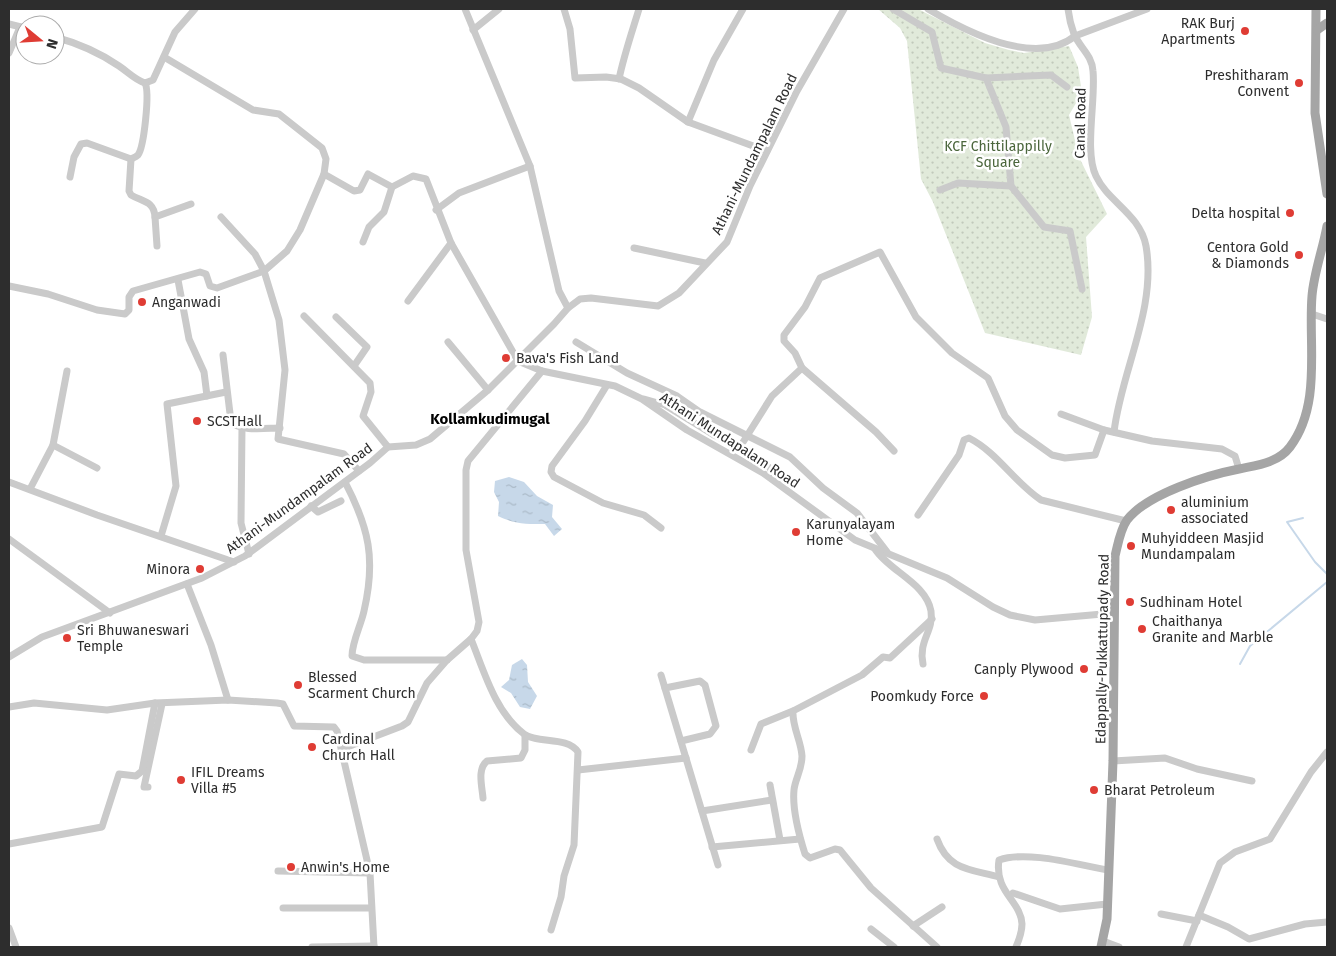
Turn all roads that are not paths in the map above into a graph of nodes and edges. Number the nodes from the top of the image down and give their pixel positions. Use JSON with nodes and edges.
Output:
{"nodes":[{"id":1,"x":195,"y":9,"type":"edge"},
{"id":2,"x":465,"y":9,"type":"edge"},
{"id":3,"x":500,"y":9,"type":"edge"},
{"id":4,"x":564,"y":9,"type":"edge"},
{"id":5,"x":639,"y":9,"type":"edge"},
{"id":6,"x":743,"y":9,"type":"edge"},
{"id":7,"x":844,"y":9,"type":"edge"},
{"id":8,"x":893,"y":9,"type":"edge"},
{"id":9,"x":928,"y":9,"type":"edge"},
{"id":10,"x":1068,"y":9,"type":"edge"},
{"id":11,"x":1147,"y":9,"type":"edge"},
{"id":12,"x":1316,"y":9,"type":"edge"},
{"id":13,"x":1327,"y":23,"type":"edge"},
{"id":14,"x":473,"y":30,"type":"junction"},
{"id":15,"x":1317,"y":30,"type":"junction"},
{"id":16,"x":1075,"y":36,"type":"junction"},
{"id":17,"x":65,"y":40,"type":"edge"},
{"id":18,"x":164,"y":57,"type":"junction"},
{"id":19,"x":986,"y":78,"type":"junction"},
{"id":20,"x":619,"y":79,"type":"junction"},
{"id":21,"x":145,"y":83,"type":"junction"},
{"id":22,"x":1067,"y":87,"type":"dead end"},
{"id":23,"x":688,"y":122,"type":"junction"},
{"id":24,"x":1323,"y":137,"type":"edge"},
{"id":25,"x":768,"y":151,"type":"junction"},
{"id":26,"x":131,"y":159,"type":"junction"},
{"id":27,"x":530,"y":166,"type":"junction"},
{"id":28,"x":324,"y":174,"type":"junction"},
{"id":29,"x":70,"y":177,"type":"dead end"},
{"id":30,"x":1011,"y":186,"type":"junction"},
{"id":31,"x":392,"y":187,"type":"junction"},
{"id":32,"x":940,"y":190,"type":"dead end"},
{"id":33,"x":1327,"y":194,"type":"edge"},
{"id":34,"x":191,"y":204,"type":"dead end"},
{"id":35,"x":436,"y":210,"type":"junction"},
{"id":36,"x":155,"y":217,"type":"junction"},
{"id":37,"x":221,"y":217,"type":"dead end"},
{"id":38,"x":1327,"y":226,"type":"edge"},
{"id":39,"x":363,"y":242,"type":"dead end"},
{"id":40,"x":451,"y":243,"type":"junction"},
{"id":41,"x":157,"y":246,"type":"dead end"},
{"id":42,"x":634,"y":248,"type":"dead end"},
{"id":43,"x":705,"y":263,"type":"junction"},
{"id":44,"x":264,"y":271,"type":"junction"},
{"id":45,"x":178,"y":280,"type":"junction"},
{"id":46,"x":9,"y":286,"type":"edge"},
{"id":47,"x":1082,"y":289,"type":"dead end"},
{"id":48,"x":408,"y":301,"type":"dead end"},
{"id":49,"x":568,"y":308,"type":"junction"},
{"id":50,"x":1312,"y":314,"type":"junction"},
{"id":51,"x":304,"y":316,"type":"dead end"},
{"id":52,"x":336,"y":317,"type":"dead end"},
{"id":53,"x":1327,"y":319,"type":"edge"},
{"id":54,"x":448,"y":342,"type":"dead end"},
{"id":55,"x":576,"y":342,"type":"dead end"},
{"id":56,"x":222,"y":355,"type":"dead end"},
{"id":57,"x":518,"y":361,"type":"junction"},
{"id":58,"x":354,"y":366,"type":"junction"},
{"id":59,"x":802,"y":368,"type":"junction"},
{"id":60,"x":67,"y":371,"type":"dead end"},
{"id":61,"x":542,"y":371,"type":"junction"},
{"id":62,"x":607,"y":385,"type":"junction"},
{"id":63,"x":488,"y":390,"type":"junction"},
{"id":64,"x":226,"y":392,"type":"junction"},
{"id":65,"x":207,"y":396,"type":"junction"},
{"id":66,"x":642,"y":399,"type":"junction"},
{"id":67,"x":1061,"y":414,"type":"dead end"},
{"id":68,"x":242,"y":427,"type":"junction"},
{"id":69,"x":280,"y":428,"type":"junction"},
{"id":70,"x":1104,"y":430,"type":"junction"},
{"id":71,"x":1114,"y":432,"type":"junction"},
{"id":72,"x":748,"y":436,"type":"junction"},
{"id":73,"x":53,"y":445,"type":"junction"},
{"id":74,"x":388,"y":447,"type":"junction"},
{"id":75,"x":740,"y":448,"type":"junction"},
{"id":76,"x":894,"y":451,"type":"dead end"},
{"id":77,"x":97,"y":468,"type":"dead end"},
{"id":78,"x":1239,"y":469,"type":"junction"},
{"id":79,"x":359,"y":471,"type":"junction"},
{"id":80,"x":9,"y":482,"type":"edge"},
{"id":81,"x":345,"y":482,"type":"junction"},
{"id":82,"x":775,"y":482,"type":"junction"},
{"id":83,"x":30,"y":489,"type":"junction"},
{"id":84,"x":341,"y":501,"type":"dead end"},
{"id":85,"x":311,"y":506,"type":"junction"},
{"id":86,"x":918,"y":515,"type":"dead end"},
{"id":87,"x":1126,"y":521,"type":"junction"},
{"id":88,"x":661,"y":528,"type":"dead end"},
{"id":89,"x":161,"y":536,"type":"junction"},
{"id":90,"x":9,"y":539,"type":"edge"},
{"id":91,"x":875,"y":549,"type":"junction"},
{"id":92,"x":887,"y":552,"type":"junction"},
{"id":93,"x":249,"y":554,"type":"junction"},
{"id":94,"x":234,"y":562,"type":"junction"},
{"id":95,"x":187,"y":584,"type":"junction"},
{"id":96,"x":110,"y":613,"type":"junction"},
{"id":97,"x":1114,"y":613,"type":"junction"},
{"id":98,"x":932,"y":619,"type":"junction"},
{"id":99,"x":471,"y":639,"type":"junction"},
{"id":100,"x":9,"y":657,"type":"edge"},
{"id":101,"x":447,"y":660,"type":"junction"},
{"id":102,"x":923,"y":664,"type":"dead end"},
{"id":103,"x":661,"y":675,"type":"dead end"},
{"id":104,"x":665,"y":688,"type":"junction"},
{"id":105,"x":228,"y":700,"type":"junction"},
{"id":106,"x":158,"y":704,"type":"junction"},
{"id":107,"x":9,"y":707,"type":"edge"},
{"id":108,"x":794,"y":711,"type":"junction"},
{"id":109,"x":525,"y":735,"type":"junction"},
{"id":110,"x":681,"y":741,"type":"junction"},
{"id":111,"x":342,"y":749,"type":"junction"},
{"id":112,"x":752,"y":750,"type":"dead end"},
{"id":113,"x":1327,"y":752,"type":"edge"},
{"id":114,"x":686,"y":758,"type":"junction"},
{"id":115,"x":1114,"y":761,"type":"junction"},
{"id":116,"x":578,"y":770,"type":"junction"},
{"id":117,"x":144,"y":772,"type":"junction"},
{"id":118,"x":1252,"y":781,"type":"dead end"},
{"id":119,"x":770,"y":785,"type":"dead end"},
{"id":120,"x":148,"y":787,"type":"dead end"},
{"id":121,"x":483,"y":798,"type":"dead end"},
{"id":122,"x":772,"y":800,"type":"junction"},
{"id":123,"x":702,"y":811,"type":"junction"},
{"id":124,"x":800,"y":838,"type":"junction"},
{"id":125,"x":937,"y":839,"type":"dead end"},
{"id":126,"x":780,"y":840,"type":"junction"},
{"id":127,"x":9,"y":844,"type":"edge"},
{"id":128,"x":712,"y":847,"type":"junction"},
{"id":129,"x":718,"y":866,"type":"dead end"},
{"id":130,"x":1108,"y":870,"type":"junction"},
{"id":131,"x":278,"y":871,"type":"dead end"},
{"id":132,"x":370,"y":873,"type":"junction"},
{"id":133,"x":999,"y":876,"type":"junction"},
{"id":134,"x":1013,"y":893,"type":"dead end"},
{"id":135,"x":1107,"y":904,"type":"junction"},
{"id":136,"x":942,"y":906,"type":"dead end"},
{"id":137,"x":283,"y":908,"type":"dead end"},
{"id":138,"x":370,"y":908,"type":"junction"},
{"id":139,"x":1161,"y":914,"type":"dead end"},
{"id":140,"x":1198,"y":918,"type":"junction"},
{"id":141,"x":1327,"y":922,"type":"edge"},
{"id":142,"x":913,"y":926,"type":"junction"},
{"id":143,"x":9,"y":928,"type":"edge"},
{"id":144,"x":871,"y":928,"type":"dead end"},
{"id":145,"x":552,"y":930,"type":"dead end"},
{"id":146,"x":1102,"y":944,"type":"edge"},
{"id":147,"x":16,"y":947,"type":"edge"},
{"id":148,"x":312,"y":947,"type":"edge"},
{"id":149,"x":374,"y":947,"type":"edge"},
{"id":150,"x":894,"y":947,"type":"edge"},
{"id":151,"x":937,"y":947,"type":"edge"},
{"id":152,"x":1016,"y":947,"type":"edge"},
{"id":153,"x":1118,"y":947,"type":"edge"},
{"id":154,"x":1186,"y":947,"type":"edge"}],
"edges":[{"from":1,"to":18,"type":"street"},
{"from":2,"to":14,"type":"street"},
{"from":3,"to":14,"type":"street"},
{"from":4,"to":20,"type":"street"},
{"from":5,"to":20,"type":"street"},
{"from":6,"to":23,"type":"street"},
{"from":7,"to":25,"type":"street","name":"Athani-Mundampalam Road"},
{"from":8,"to":19,"type":"street"},
{"from":9,"to":16,"type":"street"},
{"from":10,"to":16,"type":"street","name":"Canal Road"},
{"from":11,"to":16,"type":"street"},
{"from":12,"to":15,"type":"main road"},
{"from":13,"to":15,"type":"main road"},
{"from":14,"to":27,"type":"street"},
{"from":15,"to":24,"type":"main road"},
{"from":16,"to":71,"type":"street","name":"Canal Road"},
{"from":17,"to":21,"type":"street"},
{"from":18,"to":21,"type":"street"},
{"from":18,"to":28,"type":"street"},
{"from":19,"to":22,"type":"street"},
{"from":19,"to":30,"type":"street"},
{"from":20,"to":23,"type":"street"},
{"from":21,"to":26,"type":"street"},
{"from":23,"to":25,"type":"street"},
{"from":24,"to":33,"type":"main road"},
{"from":25,"to":43,"type":"street","name":"Athani-Mundampalam Road"},
{"from":26,"to":29,"type":"street"},
{"from":26,"to":36,"type":"street"},
{"from":27,"to":35,"type":"street"},
{"from":27,"to":49,"type":"street"},
{"from":28,"to":31,"type":"street"},
{"from":28,"to":44,"type":"street"},
{"from":30,"to":32,"type":"street"},
{"from":30,"to":47,"type":"street"},
{"from":31,"to":35,"type":"street"},
{"from":31,"to":39,"type":"street"},
{"from":34,"to":36,"type":"street"},
{"from":35,"to":40,"type":"street"},
{"from":36,"to":41,"type":"street"},
{"from":37,"to":44,"type":"street"},
{"from":38,"to":50,"type":"main road"},
{"from":40,"to":48,"type":"street"},
{"from":40,"to":57,"type":"street"},
{"from":42,"to":43,"type":"street"},
{"from":43,"to":49,"type":"street","name":"Athani-Mundampalam Road"},
{"from":44,"to":45,"type":"street"},
{"from":44,"to":69,"type":"street"},
{"from":45,"to":46,"type":"street"},
{"from":45,"to":65,"type":"street"},
{"from":49,"to":57,"type":"street","name":"Athani-Mundampalam Road"},
{"from":50,"to":53,"type":"street"},
{"from":50,"to":78,"type":"main road"},
{"from":51,"to":58,"type":"street"},
{"from":52,"to":58,"type":"street"},
{"from":54,"to":63,"type":"street"},
{"from":55,"to":72,"type":"street"},
{"from":56,"to":64,"type":"street"},
{"from":57,"to":61,"type":"street","name":"Athani Mundapalam Road"},
{"from":57,"to":63,"type":"street","name":"Athani-Mundampalam Road"},
{"from":58,"to":74,"type":"street"},
{"from":59,"to":70,"type":"street"},
{"from":59,"to":72,"type":"street"},
{"from":59,"to":76,"type":"street"},
{"from":60,"to":73,"type":"street"},
{"from":61,"to":62,"type":"street","name":"Athani Mundapalam Road"},
{"from":61,"to":99,"type":"street"},
{"from":62,"to":66,"type":"street","name":"Athani Mundapalam Road"},
{"from":62,"to":88,"type":"street"},
{"from":63,"to":74,"type":"street","name":"Athani-Mundampalam Road"},
{"from":64,"to":65,"type":"street"},
{"from":64,"to":68,"type":"street"},
{"from":65,"to":89,"type":"street"},
{"from":66,"to":75,"type":"street"},
{"from":66,"to":82,"type":"street","name":"Athani Mundapalam Road"},
{"from":67,"to":70,"type":"street"},
{"from":68,"to":69,"type":"street"},
{"from":68,"to":93,"type":"street"},
{"from":69,"to":79,"type":"street"},
{"from":70,"to":71,"type":"street"},
{"from":71,"to":78,"type":"street"},
{"from":72,"to":75,"type":"street"},
{"from":72,"to":92,"type":"street"},
{"from":73,"to":77,"type":"street"},
{"from":73,"to":83,"type":"street"},
{"from":74,"to":79,"type":"street","name":"Athani-Mundampalam Road"},
{"from":75,"to":82,"type":"street"},
{"from":78,"to":87,"type":"main road"},
{"from":79,"to":81,"type":"street","name":"Athani-Mundampalam Road"},
{"from":80,"to":83,"type":"street"},
{"from":81,"to":85,"type":"street","name":"Athani-Mundampalam Road"},
{"from":81,"to":101,"type":"street"},
{"from":82,"to":91,"type":"street","name":"Athani Mundapalam Road"},
{"from":83,"to":89,"type":"street"},
{"from":84,"to":85,"type":"street"},
{"from":85,"to":93,"type":"street","name":"Athani-Mundampalam Road"},
{"from":86,"to":87,"type":"street"},
{"from":87,"to":97,"type":"main road","name":"Edappally-Pukkattupady Road"},
{"from":89,"to":94,"type":"street"},
{"from":90,"to":96,"type":"street"},
{"from":91,"to":92,"type":"street","name":"Athani Mundapalam Road"},
{"from":91,"to":98,"type":"street"},
{"from":92,"to":97,"type":"street","name":"Athani Mundapalam Road"},
{"from":93,"to":94,"type":"street","name":"Athani-Mundampalam Road"},
{"from":94,"to":95,"type":"street","name":"Athani-Mundampalam Road"},
{"from":95,"to":96,"type":"street","name":"Athani-Mundampalam Road"},
{"from":95,"to":105,"type":"street"},
{"from":96,"to":100,"type":"street","name":"Athani-Mundampalam Road"},
{"from":97,"to":115,"type":"main road","name":"Edappally-Pukkattupady Road"},
{"from":98,"to":102,"type":"street"},
{"from":98,"to":108,"type":"street"},
{"from":99,"to":101,"type":"street"},
{"from":99,"to":109,"type":"street"},
{"from":101,"to":111,"type":"street"},
{"from":103,"to":104,"type":"street"},
{"from":104,"to":110,"type":"street"},
{"from":104,"to":110,"type":"street"},
{"from":105,"to":106,"type":"street"},
{"from":105,"to":111,"type":"street"},
{"from":106,"to":107,"type":"street"},
{"from":106,"to":117,"type":"street"},
{"from":108,"to":112,"type":"street"},
{"from":108,"to":124,"type":"street"},
{"from":109,"to":116,"type":"street"},
{"from":109,"to":121,"type":"street"},
{"from":110,"to":114,"type":"street"},
{"from":111,"to":132,"type":"street"},
{"from":113,"to":140,"type":"street"},
{"from":114,"to":116,"type":"street"},
{"from":114,"to":123,"type":"street"},
{"from":115,"to":118,"type":"street"},
{"from":115,"to":130,"type":"main road","name":"Edappally-Pukkattupady Road"},
{"from":116,"to":145,"type":"street"},
{"from":117,"to":120,"type":"street"},
{"from":117,"to":127,"type":"street"},
{"from":119,"to":122,"type":"street"},
{"from":122,"to":123,"type":"street"},
{"from":122,"to":126,"type":"street"},
{"from":123,"to":128,"type":"street"},
{"from":124,"to":126,"type":"street"},
{"from":124,"to":142,"type":"street"},
{"from":125,"to":133,"type":"street"},
{"from":126,"to":128,"type":"street"},
{"from":128,"to":129,"type":"street"},
{"from":130,"to":133,"type":"street"},
{"from":130,"to":135,"type":"main road","name":"Edappally-Pukkattupady Road"},
{"from":131,"to":132,"type":"street"},
{"from":132,"to":138,"type":"street"},
{"from":133,"to":152,"type":"street"},
{"from":134,"to":135,"type":"street"},
{"from":135,"to":146,"type":"main road","name":"Edappally-Pukkattupady Road"},
{"from":136,"to":142,"type":"street"},
{"from":137,"to":138,"type":"street"},
{"from":138,"to":149,"type":"street"},
{"from":139,"to":140,"type":"street"},
{"from":140,"to":141,"type":"street"},
{"from":140,"to":154,"type":"street"},
{"from":142,"to":151,"type":"street"},
{"from":143,"to":147,"type":"street"},
{"from":144,"to":150,"type":"street"},
{"from":146,"to":153,"type":"street"},
{"from":148,"to":149,"type":"street"}]}
